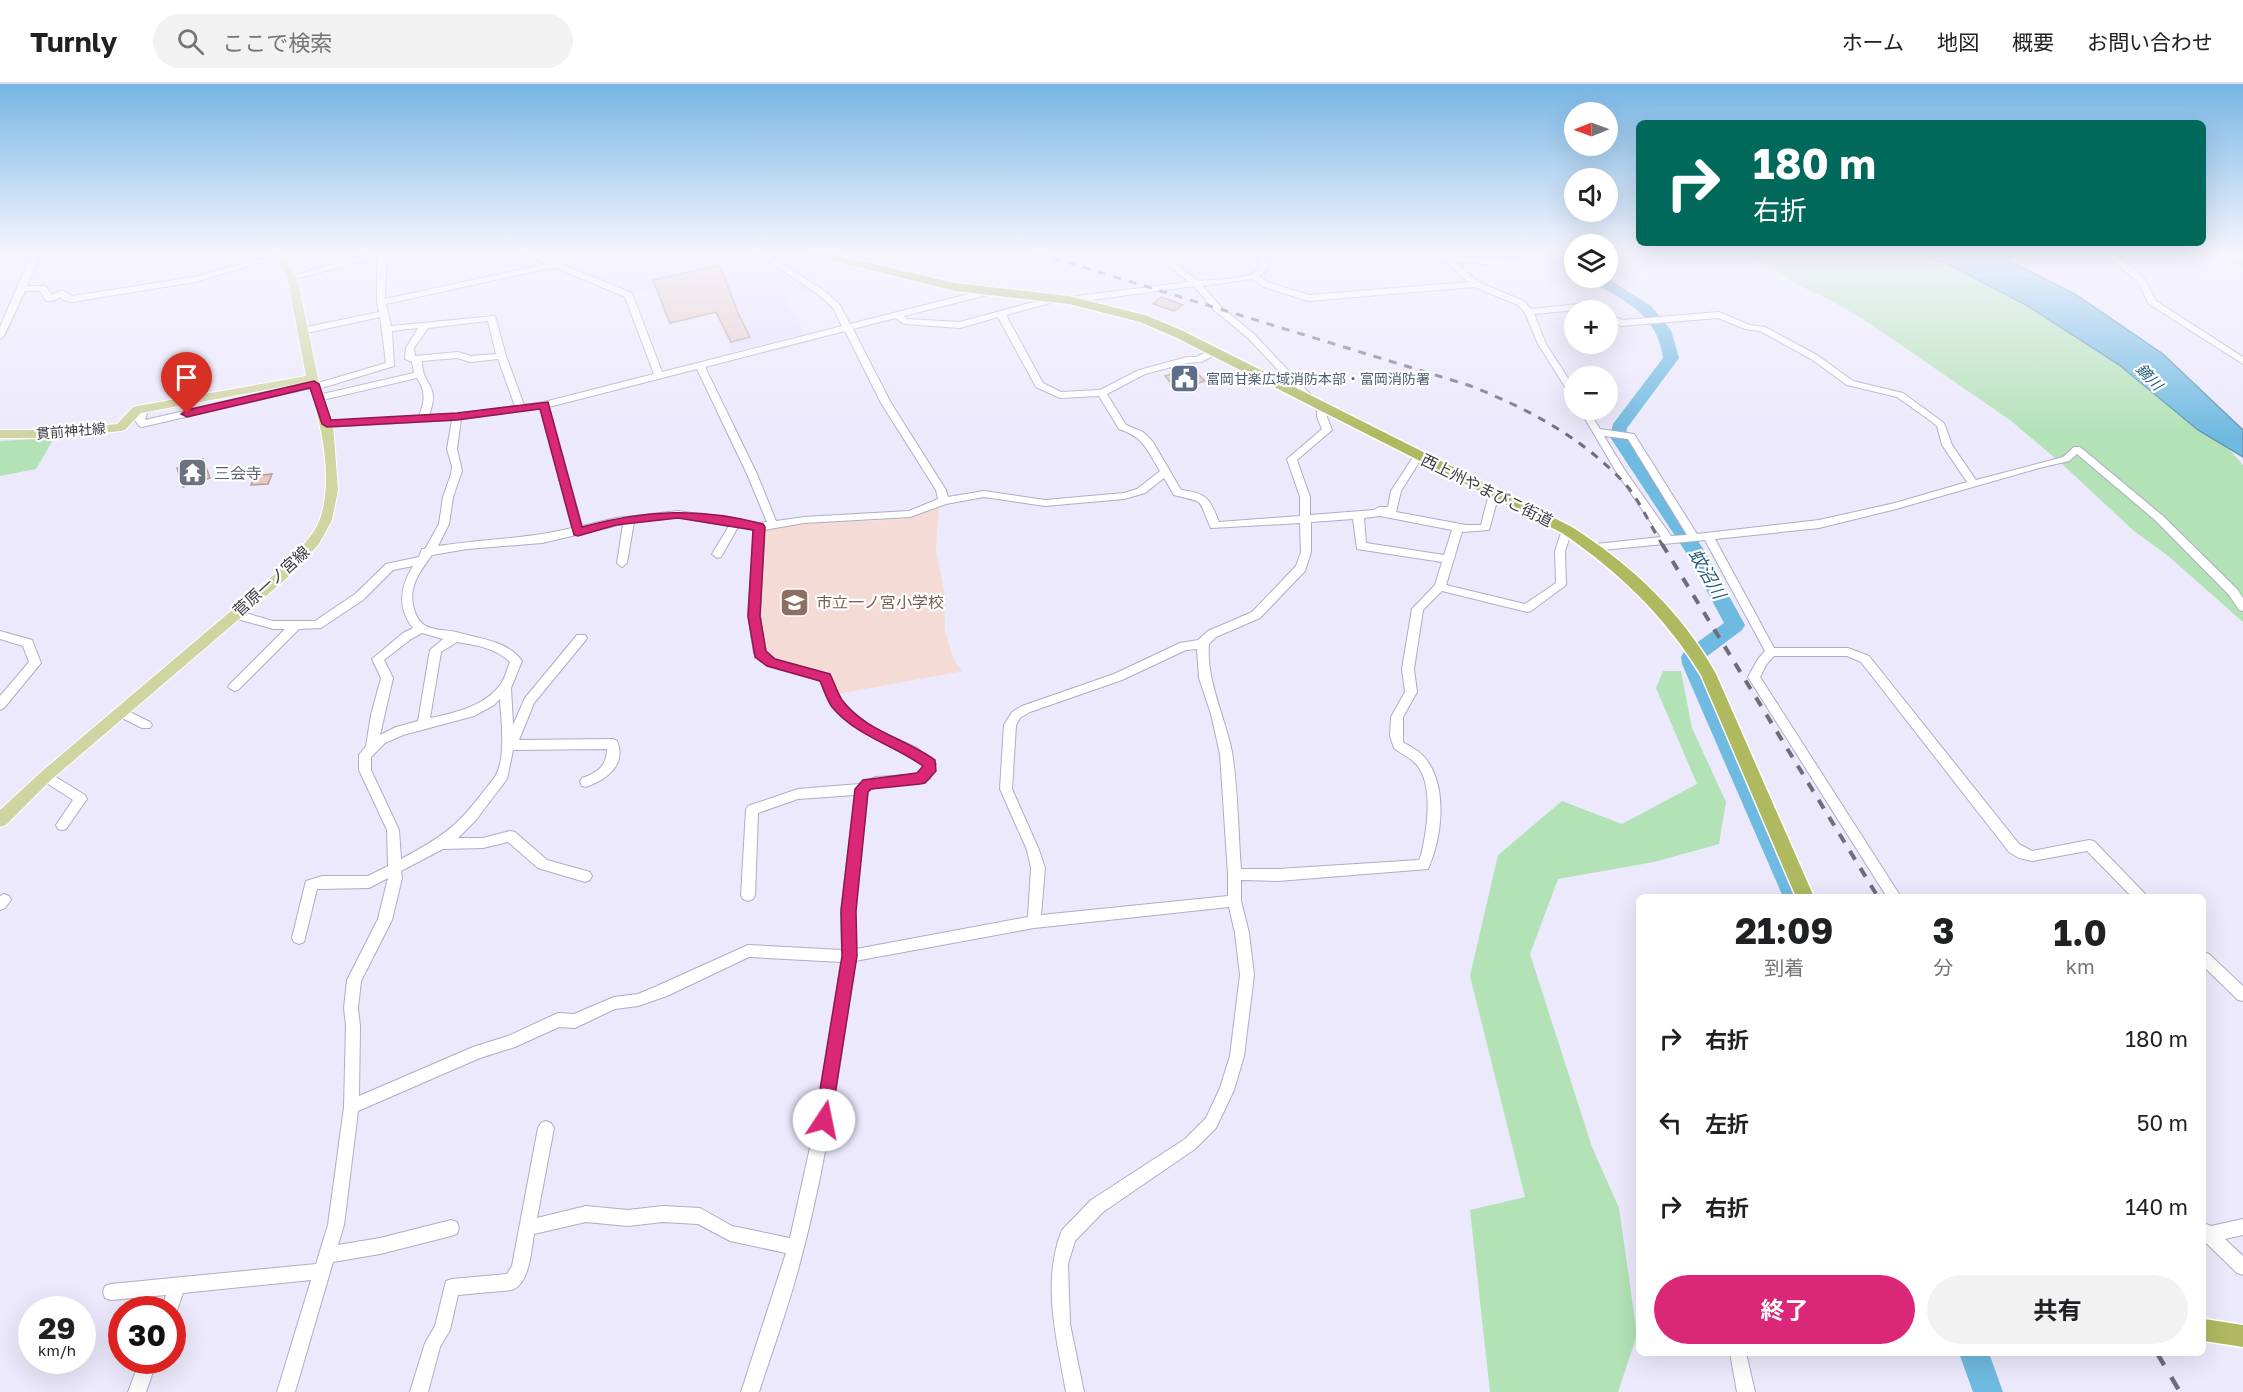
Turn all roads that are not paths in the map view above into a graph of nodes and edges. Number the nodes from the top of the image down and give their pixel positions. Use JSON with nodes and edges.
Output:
{"nodes":[{"id":1,"x":10,"y":314,"type":"edge"},
{"id":2,"x":300,"y":314,"type":"edge"},
{"id":3,"x":384,"y":314,"type":"joint"},
{"id":4,"x":636,"y":314,"type":"edge"},
{"id":5,"x":841,"y":314,"type":"edge"},
{"id":6,"x":904,"y":314,"type":"edge"},
{"id":7,"x":1000,"y":314,"type":"joint"},
{"id":8,"x":1124,"y":314,"type":"edge"},
{"id":9,"x":1223,"y":314,"type":"edge"},
{"id":10,"x":1530,"y":314,"type":"edge"},
{"id":11,"x":2171,"y":314,"type":"edge"},
{"id":12,"x":897,"y":316,"type":"junction"},
{"id":13,"x":1618,"y":322,"type":"edge"},
{"id":14,"x":425,"y":325,"type":"junction"},
{"id":15,"x":848,"y":329,"type":"junction"},
{"id":16,"x":387,"y":330,"type":"junction"},
{"id":17,"x":303,"y":331,"type":"junction"},
{"id":18,"x":0,"y":336,"type":"edge"},
{"id":19,"x":1214,"y":352,"type":"junction"},
{"id":20,"x":501,"y":356,"type":"junction"},
{"id":21,"x":413,"y":359,"type":"junction"},
{"id":22,"x":2243,"y":361,"type":"edge"},
{"id":23,"x":391,"y":364,"type":"junction"},
{"id":24,"x":700,"y":366,"type":"junction"},
{"id":25,"x":418,"y":375,"type":"junction"},
{"id":26,"x":659,"y":376,"type":"junction"},
{"id":27,"x":1564,"y":379,"type":"edge"},
{"id":28,"x":315,"y":387,"type":"junction"},
{"id":29,"x":1102,"y":393,"type":"junction"},
{"id":30,"x":1316,"y":403,"type":"junction"},
{"id":31,"x":544,"y":405,"type":"junction"},
{"id":32,"x":521,"y":408,"type":"junction"},
{"id":33,"x":457,"y":417,"type":"junction"},
{"id":34,"x":423,"y":419,"type":"junction"},
{"id":35,"x":1592,"y":420,"type":"edge"},
{"id":36,"x":327,"y":424,"type":"junction"},
{"id":37,"x":1602,"y":433,"type":"junction"},
{"id":38,"x":0,"y":434,"type":"edge"},
{"id":39,"x":1418,"y":456,"type":"junction"},
{"id":40,"x":1165,"y":472,"type":"junction"},
{"id":41,"x":1974,"y":484,"type":"junction"},
{"id":42,"x":1494,"y":495,"type":"junction"},
{"id":43,"x":944,"y":501,"type":"junction"},
{"id":44,"x":1377,"y":513,"type":"junction"},
{"id":45,"x":1358,"y":514,"type":"junction"},
{"id":46,"x":1304,"y":519,"type":"junction"},
{"id":47,"x":629,"y":520,"type":"junction"},
{"id":48,"x":735,"y":524,"type":"junction"},
{"id":49,"x":773,"y":525,"type":"junction"},
{"id":50,"x":759,"y":527,"type":"junction"},
{"id":51,"x":1458,"y":527,"type":"junction"},
{"id":52,"x":1567,"y":530,"type":"junction"},
{"id":53,"x":578,"y":532,"type":"junction"},
{"id":54,"x":1708,"y":536,"type":"junction"},
{"id":55,"x":1694,"y":537,"type":"junction"},
{"id":56,"x":1666,"y":539,"type":"junction"},
{"id":57,"x":1596,"y":548,"type":"junction"},
{"id":58,"x":717,"y":554,"type":"dead end"},
{"id":59,"x":424,"y":556,"type":"junction"},
{"id":60,"x":1449,"y":559,"type":"junction"},
{"id":61,"x":622,"y":563,"type":"dead end"},
{"id":62,"x":1440,"y":587,"type":"junction"},
{"id":63,"x":2243,"y":607,"type":"edge"},
{"id":64,"x":235,"y":614,"type":"junction"},
{"id":65,"x":296,"y":625,"type":"junction"},
{"id":66,"x":421,"y":628,"type":"junction"},
{"id":67,"x":0,"y":635,"type":"edge"},
{"id":68,"x":457,"y":636,"type":"junction"},
{"id":69,"x":581,"y":638,"type":"dead end"},
{"id":70,"x":1202,"y":644,"type":"junction"},
{"id":71,"x":1772,"y":652,"type":"junction"},
{"id":72,"x":234,"y":687,"type":"dead end"},
{"id":73,"x":506,"y":690,"type":"junction"},
{"id":74,"x":529,"y":701,"type":"junction"},
{"id":75,"x":0,"y":705,"type":"edge"},
{"id":76,"x":120,"y":712,"type":"junction"},
{"id":77,"x":508,"y":721,"type":"junction"},
{"id":78,"x":146,"y":725,"type":"dead end"},
{"id":79,"x":423,"y":726,"type":"junction"},
{"id":80,"x":510,"y":745,"type":"junction"},
{"id":81,"x":372,"y":747,"type":"junction"},
{"id":82,"x":46,"y":776,"type":"junction"},
{"id":83,"x":586,"y":782,"type":"dead end"},
{"id":84,"x":862,"y":789,"type":"junction"},
{"id":85,"x":0,"y":820,"type":"edge"},
{"id":86,"x":62,"y":825,"type":"dead end"},
{"id":87,"x":441,"y":843,"type":"junction"},
{"id":88,"x":395,"y":869,"type":"junction"},
{"id":89,"x":1234,"y":874,"type":"junction"},
{"id":90,"x":585,"y":876,"type":"dead end"},
{"id":91,"x":1804,"y":894,"type":"edge"},
{"id":92,"x":1892,"y":894,"type":"edge"},
{"id":93,"x":2138,"y":894,"type":"edge"},
{"id":94,"x":748,"y":895,"type":"dead end"},
{"id":95,"x":1234,"y":901,"type":"junction"},
{"id":96,"x":1034,"y":922,"type":"junction"},
{"id":97,"x":299,"y":938,"type":"dead end"},
{"id":98,"x":849,"y":956,"type":"junction"},
{"id":99,"x":2206,"y":960,"type":"edge"},
{"id":100,"x":2243,"y":995,"type":"edge"},
{"id":101,"x":351,"y":1107,"type":"junction"},
{"id":102,"x":546,"y":1128,"type":"dead end"},
{"id":103,"x":2243,"y":1227,"type":"edge"},
{"id":104,"x":452,"y":1228,"type":"dead end"},
{"id":105,"x":528,"y":1228,"type":"junction"},
{"id":106,"x":2206,"y":1233,"type":"edge"},
{"id":107,"x":796,"y":1247,"type":"junction"},
{"id":108,"x":326,"y":1263,"type":"junction"},
{"id":109,"x":2243,"y":1267,"type":"edge"},
{"id":110,"x":178,"y":1285,"type":"junction"},
{"id":111,"x":111,"y":1292,"type":"dead end"},
{"id":112,"x":174,"y":1296,"type":"edge"},
{"id":113,"x":2206,"y":1330,"type":"edge"},
{"id":114,"x":2243,"y":1336,"type":"edge"},
{"id":115,"x":1739,"y":1356,"type":"edge"},
{"id":116,"x":144,"y":1374,"type":"edge"},
{"id":117,"x":137,"y":1392,"type":"edge"},
{"id":118,"x":286,"y":1392,"type":"edge"},
{"id":119,"x":419,"y":1392,"type":"edge"},
{"id":120,"x":750,"y":1392,"type":"edge"},
{"id":121,"x":1075,"y":1392,"type":"edge"},
{"id":122,"x":1746,"y":1392,"type":"edge"}],
"edges":[{"from":1,"to":18,"type":"street"},
{"from":2,"to":17,"type":"main road","name":"菅原一ノ宮線"},
{"from":3,"to":16,"type":"street"},
{"from":3,"to":17,"type":"street"},
{"from":4,"to":26,"type":"street"},
{"from":5,"to":15,"type":"street"},
{"from":6,"to":12,"type":"street"},
{"from":7,"to":12,"type":"street"},
{"from":7,"to":29,"type":"street"},
{"from":8,"to":19,"type":"highway","name":"西上州やまびこ街道"},
{"from":9,"to":30,"type":"street"},
{"from":10,"to":27,"type":"street"},
{"from":11,"to":22,"type":"street"},
{"from":12,"to":15,"type":"street"},
{"from":13,"to":41,"type":"street"},
{"from":14,"to":16,"type":"street"},
{"from":14,"to":20,"type":"street"},
{"from":14,"to":21,"type":"street"},
{"from":15,"to":24,"type":"street"},
{"from":15,"to":43,"type":"street"},
{"from":16,"to":23,"type":"street"},
{"from":17,"to":28,"type":"main road","name":"菅原一ノ宮線"},
{"from":19,"to":29,"type":"street"},
{"from":19,"to":30,"type":"highway","name":"西上州やまびこ街道"},
{"from":20,"to":21,"type":"street"},
{"from":20,"to":32,"type":"street"},
{"from":21,"to":23,"type":"street"},
{"from":21,"to":25,"type":"street"},
{"from":23,"to":28,"type":"street"},
{"from":24,"to":26,"type":"street"},
{"from":24,"to":49,"type":"street"},
{"from":25,"to":28,"type":"street"},
{"from":25,"to":34,"type":"street"},
{"from":26,"to":31,"type":"street"},
{"from":28,"to":36,"type":"main road","name":"菅原一ノ宮線"},
{"from":28,"to":38,"type":"main road","name":"貫前神社線"},
{"from":29,"to":40,"type":"street"},
{"from":30,"to":39,"type":"highway","name":"西上州やまびこ街道"},
{"from":30,"to":46,"type":"street"},
{"from":31,"to":32,"type":"street"},
{"from":31,"to":53,"type":"street"},
{"from":32,"to":33,"type":"street"},
{"from":33,"to":34,"type":"street"},
{"from":33,"to":59,"type":"street"},
{"from":34,"to":36,"type":"street"},
{"from":35,"to":37,"type":"street"},
{"from":36,"to":64,"type":"main road","name":"菅原一ノ宮線"},
{"from":37,"to":55,"type":"street"},
{"from":37,"to":56,"type":"street"},
{"from":39,"to":42,"type":"highway","name":"西上州やまびこ街道"},
{"from":39,"to":44,"type":"street"},
{"from":40,"to":43,"type":"street"},
{"from":40,"to":46,"type":"street"},
{"from":41,"to":54,"type":"street"},
{"from":41,"to":63,"type":"street"},
{"from":42,"to":51,"type":"street"},
{"from":42,"to":52,"type":"highway","name":"西上州やまびこ街道"},
{"from":43,"to":49,"type":"street"},
{"from":44,"to":45,"type":"street"},
{"from":44,"to":51,"type":"street"},
{"from":45,"to":46,"type":"street"},
{"from":45,"to":60,"type":"street"},
{"from":46,"to":70,"type":"street"},
{"from":47,"to":48,"type":"street"},
{"from":47,"to":53,"type":"street"},
{"from":47,"to":61,"type":"street"},
{"from":48,"to":50,"type":"street"},
{"from":48,"to":58,"type":"street"},
{"from":49,"to":50,"type":"street"},
{"from":50,"to":84,"type":"street"},
{"from":51,"to":60,"type":"street"},
{"from":52,"to":57,"type":"highway","name":"西上州やまびこ街道"},
{"from":52,"to":62,"type":"street"},
{"from":53,"to":59,"type":"street"},
{"from":54,"to":55,"type":"street"},
{"from":54,"to":71,"type":"street"},
{"from":55,"to":56,"type":"street"},
{"from":56,"to":57,"type":"street"},
{"from":57,"to":91,"type":"highway","name":"西上州やまびこ街道"},
{"from":59,"to":65,"type":"street"},
{"from":59,"to":66,"type":"street"},
{"from":60,"to":62,"type":"street"},
{"from":62,"to":89,"type":"street"},
{"from":64,"to":65,"type":"street"},
{"from":64,"to":76,"type":"main road","name":"菅原一ノ宮線"},
{"from":65,"to":72,"type":"street"},
{"from":66,"to":68,"type":"street"},
{"from":66,"to":81,"type":"street"},
{"from":67,"to":75,"type":"street"},
{"from":68,"to":73,"type":"street"},
{"from":68,"to":79,"type":"street"},
{"from":69,"to":74,"type":"street"},
{"from":70,"to":89,"type":"street"},
{"from":70,"to":96,"type":"street"},
{"from":71,"to":92,"type":"street"},
{"from":71,"to":93,"type":"street"},
{"from":73,"to":77,"type":"street"},
{"from":73,"to":79,"type":"street"},
{"from":74,"to":77,"type":"street"},
{"from":74,"to":80,"type":"street"},
{"from":76,"to":78,"type":"street"},
{"from":76,"to":82,"type":"main road","name":"菅原一ノ宮線"},
{"from":77,"to":80,"type":"street"},
{"from":79,"to":81,"type":"street"},
{"from":80,"to":83,"type":"street"},
{"from":80,"to":87,"type":"street"},
{"from":81,"to":88,"type":"street"},
{"from":82,"to":85,"type":"main road","name":"菅原一ノ宮線"},
{"from":82,"to":86,"type":"street"},
{"from":84,"to":94,"type":"street"},
{"from":84,"to":98,"type":"street"},
{"from":87,"to":88,"type":"street"},
{"from":87,"to":90,"type":"street"},
{"from":88,"to":97,"type":"street"},
{"from":88,"to":101,"type":"street"},
{"from":89,"to":95,"type":"street"},
{"from":95,"to":96,"type":"street"},
{"from":95,"to":121,"type":"street"},
{"from":96,"to":98,"type":"street"},
{"from":98,"to":101,"type":"street"},
{"from":98,"to":107,"type":"street"},
{"from":99,"to":100,"type":"street"},
{"from":101,"to":108,"type":"street"},
{"from":102,"to":105,"type":"street"},
{"from":103,"to":106,"type":"street"},
{"from":104,"to":108,"type":"street"},
{"from":105,"to":107,"type":"street"},
{"from":105,"to":119,"type":"street"},
{"from":106,"to":109,"type":"street"},
{"from":107,"to":120,"type":"street"},
{"from":108,"to":110,"type":"street"},
{"from":108,"to":118,"type":"street"},
{"from":110,"to":111,"type":"street"},
{"from":110,"to":112,"type":"street"},
{"from":113,"to":114,"type":"highway"},
{"from":115,"to":122,"type":"street"},
{"from":116,"to":117,"type":"street"}]}
